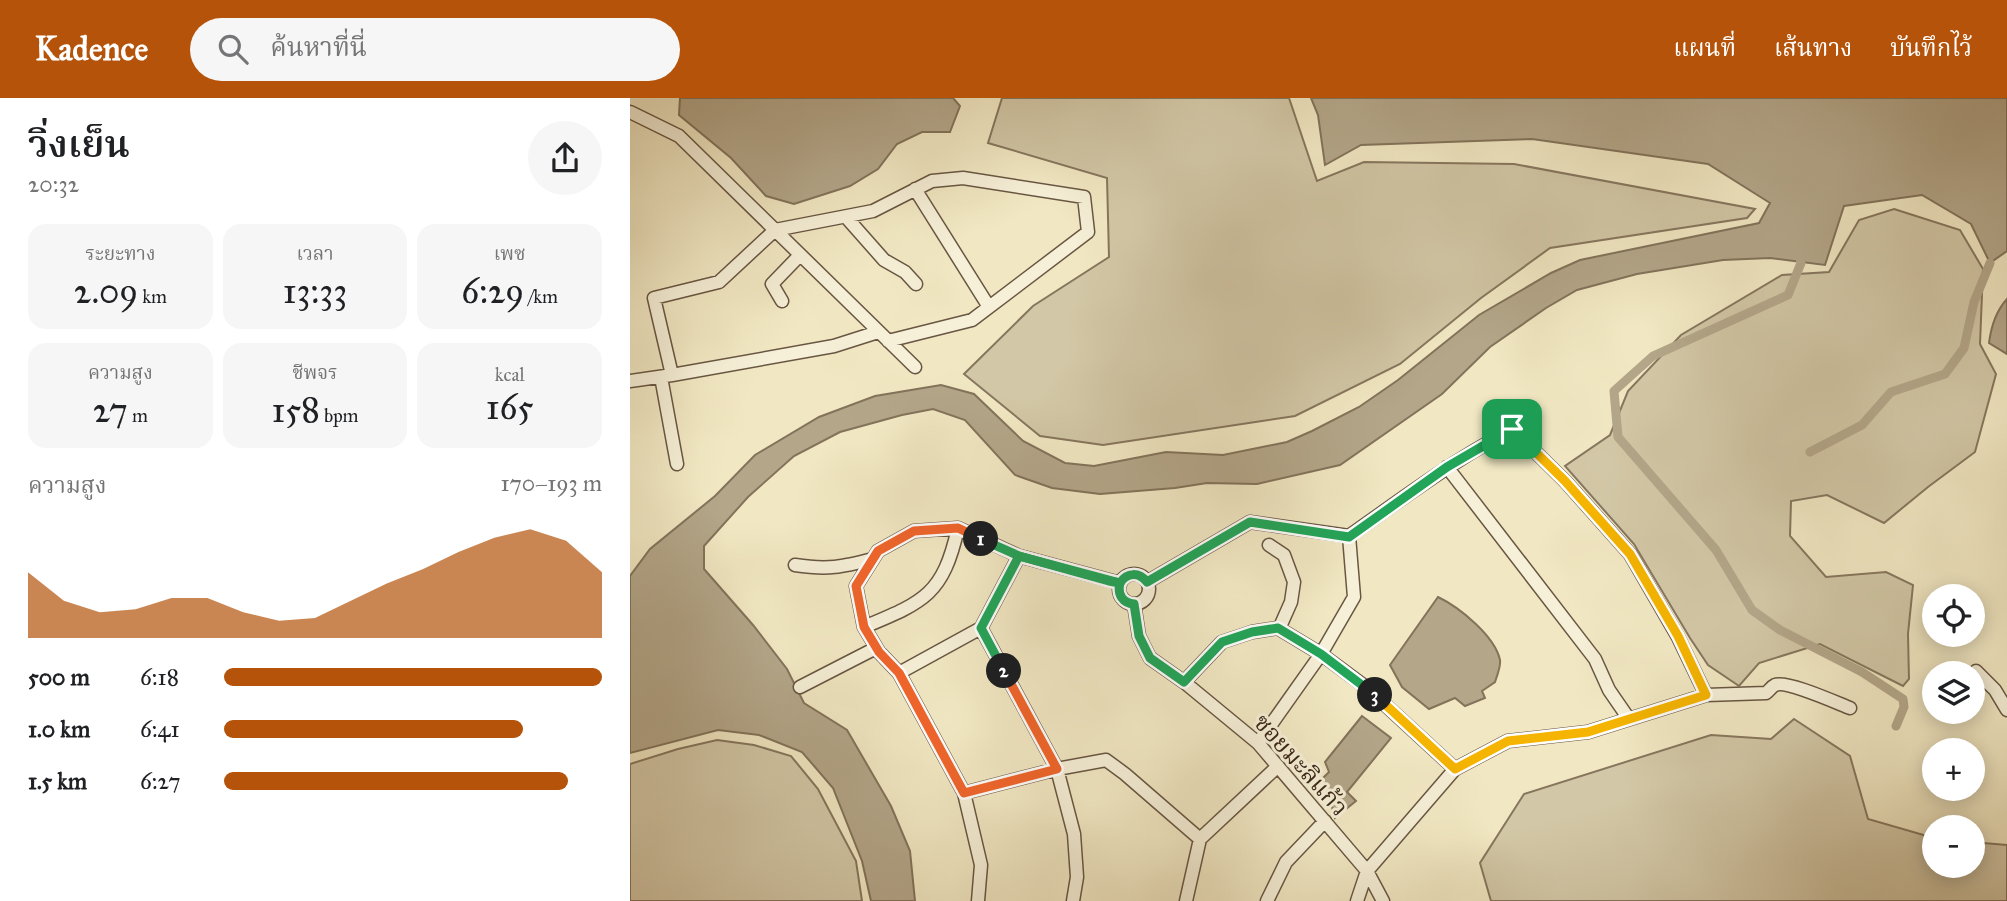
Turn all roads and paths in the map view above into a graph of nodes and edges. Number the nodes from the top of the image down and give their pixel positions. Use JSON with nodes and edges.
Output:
{"nodes":[{"id":1,"x":630,"y":111,"type":"edge"},
{"id":2,"x":915,"y":189,"type":"junction"},
{"id":3,"x":846,"y":217,"type":"junction"},
{"id":4,"x":775,"y":230,"type":"junction"},
{"id":5,"x":800,"y":255,"type":"junction"},
{"id":6,"x":916,"y":284,"type":"dead end"},
{"id":7,"x":782,"y":301,"type":"dead end"},
{"id":8,"x":989,"y":307,"type":"junction"},
{"id":9,"x":883,"y":336,"type":"junction"},
{"id":10,"x":915,"y":367,"type":"dead end"},
{"id":11,"x":667,"y":376,"type":"junction"},
{"id":12,"x":630,"y":381,"type":"edge"},
{"id":13,"x":1534,"y":419,"type":"dead end"},
{"id":14,"x":1512,"y":429,"type":"junction"},
{"id":15,"x":677,"y":464,"type":"dead end"},
{"id":16,"x":1447,"y":467,"type":"junction"},
{"id":17,"x":958,"y":528,"type":"junction"},
{"id":18,"x":1349,"y":537,"type":"junction"},
{"id":19,"x":1269,"y":545,"type":"dead end"},
{"id":20,"x":1019,"y":556,"type":"junction"},
{"id":21,"x":873,"y":559,"type":"junction"},
{"id":22,"x":796,"y":565,"type":"dead end"},
{"id":23,"x":1147,"y":582,"type":"junction"},
{"id":24,"x":1120,"y":583,"type":"junction"},
{"id":25,"x":1134,"y":604,"type":"junction"},
{"id":26,"x":864,"y":627,"type":"junction"},
{"id":27,"x":981,"y":628,"type":"junction"},
{"id":28,"x":1279,"y":629,"type":"junction"},
{"id":29,"x":876,"y":648,"type":"junction"},
{"id":30,"x":1321,"y":654,"type":"junction"},
{"id":31,"x":899,"y":673,"type":"junction"},
{"id":32,"x":1985,"y":680,"type":"edge"},
{"id":33,"x":1184,"y":682,"type":"junction"},
{"id":34,"x":800,"y":687,"type":"dead end"},
{"id":35,"x":1706,"y":695,"type":"junction"},
{"id":36,"x":1850,"y":709,"type":"dead end"},
{"id":37,"x":2007,"y":710,"type":"edge"},
{"id":38,"x":1629,"y":719,"type":"junction"},
{"id":39,"x":1258,"y":743,"type":"junction"},
{"id":40,"x":1278,"y":766,"type":"junction"},
{"id":41,"x":1057,"y":769,"type":"junction"},
{"id":42,"x":1455,"y":769,"type":"junction"},
{"id":43,"x":964,"y":793,"type":"junction"},
{"id":44,"x":1325,"y":821,"type":"junction"},
{"id":45,"x":1200,"y":839,"type":"junction"},
{"id":46,"x":1367,"y":871,"type":"junction"},
{"id":47,"x":978,"y":901,"type":"edge"},
{"id":48,"x":1073,"y":901,"type":"edge"},
{"id":49,"x":1186,"y":901,"type":"edge"},
{"id":50,"x":1267,"y":901,"type":"edge"},
{"id":51,"x":1357,"y":901,"type":"edge"},
{"id":52,"x":1383,"y":901,"type":"edge"}],
"edges":[{"from":1,"to":4,"type":"street"},
{"from":2,"to":3,"type":"street"},
{"from":2,"to":8,"type":"street"},
{"from":2,"to":8,"type":"street"},
{"from":3,"to":4,"type":"street"},
{"from":3,"to":6,"type":"street"},
{"from":4,"to":5,"type":"street"},
{"from":4,"to":11,"type":"street"},
{"from":5,"to":7,"type":"street"},
{"from":5,"to":9,"type":"street"},
{"from":8,"to":9,"type":"street"},
{"from":9,"to":10,"type":"street"},
{"from":9,"to":11,"type":"street"},
{"from":11,"to":12,"type":"street"},
{"from":11,"to":15,"type":"street"},
{"from":13,"to":14,"type":"street"},
{"from":14,"to":16,"type":"street"},
{"from":14,"to":35,"type":"street"},
{"from":16,"to":18,"type":"street"},
{"from":16,"to":38,"type":"street"},
{"from":17,"to":20,"type":"street"},
{"from":17,"to":21,"type":"street"},
{"from":17,"to":26,"type":"street"},
{"from":18,"to":23,"type":"street"},
{"from":18,"to":30,"type":"street"},
{"from":19,"to":28,"type":"street"},
{"from":20,"to":24,"type":"street"},
{"from":20,"to":27,"type":"street"},
{"from":21,"to":22,"type":"street"},
{"from":21,"to":26,"type":"street"},
{"from":23,"to":24,"type":"street"},
{"from":23,"to":25,"type":"street"},
{"from":24,"to":25,"type":"street"},
{"from":25,"to":33,"type":"street","name":"ซอยมะลิแก้ว"},
{"from":26,"to":29,"type":"street"},
{"from":27,"to":31,"type":"street"},
{"from":27,"to":41,"type":"street"},
{"from":28,"to":30,"type":"street"},
{"from":28,"to":33,"type":"street"},
{"from":29,"to":31,"type":"street"},
{"from":29,"to":34,"type":"street"},
{"from":30,"to":39,"type":"street"},
{"from":30,"to":42,"type":"street"},
{"from":31,"to":43,"type":"street"},
{"from":32,"to":37,"type":"street"},
{"from":33,"to":39,"type":"street","name":"ซอยมะลิแก้ว"},
{"from":35,"to":36,"type":"street"},
{"from":35,"to":38,"type":"street"},
{"from":38,"to":42,"type":"street"},
{"from":39,"to":40,"type":"street","name":"ซอยมะลิแก้ว"},
{"from":40,"to":44,"type":"street","name":"ซอยมะลิแก้ว"},
{"from":40,"to":45,"type":"street"},
{"from":41,"to":43,"type":"street"},
{"from":41,"to":45,"type":"street"},
{"from":41,"to":48,"type":"street"},
{"from":42,"to":46,"type":"street"},
{"from":43,"to":47,"type":"street"},
{"from":44,"to":46,"type":"street","name":"ซอยมะลิแก้ว"},
{"from":44,"to":50,"type":"street"},
{"from":45,"to":49,"type":"street"},
{"from":46,"to":51,"type":"street"},
{"from":46,"to":52,"type":"street","name":"ซอยมะลิแก้ว"}]}
